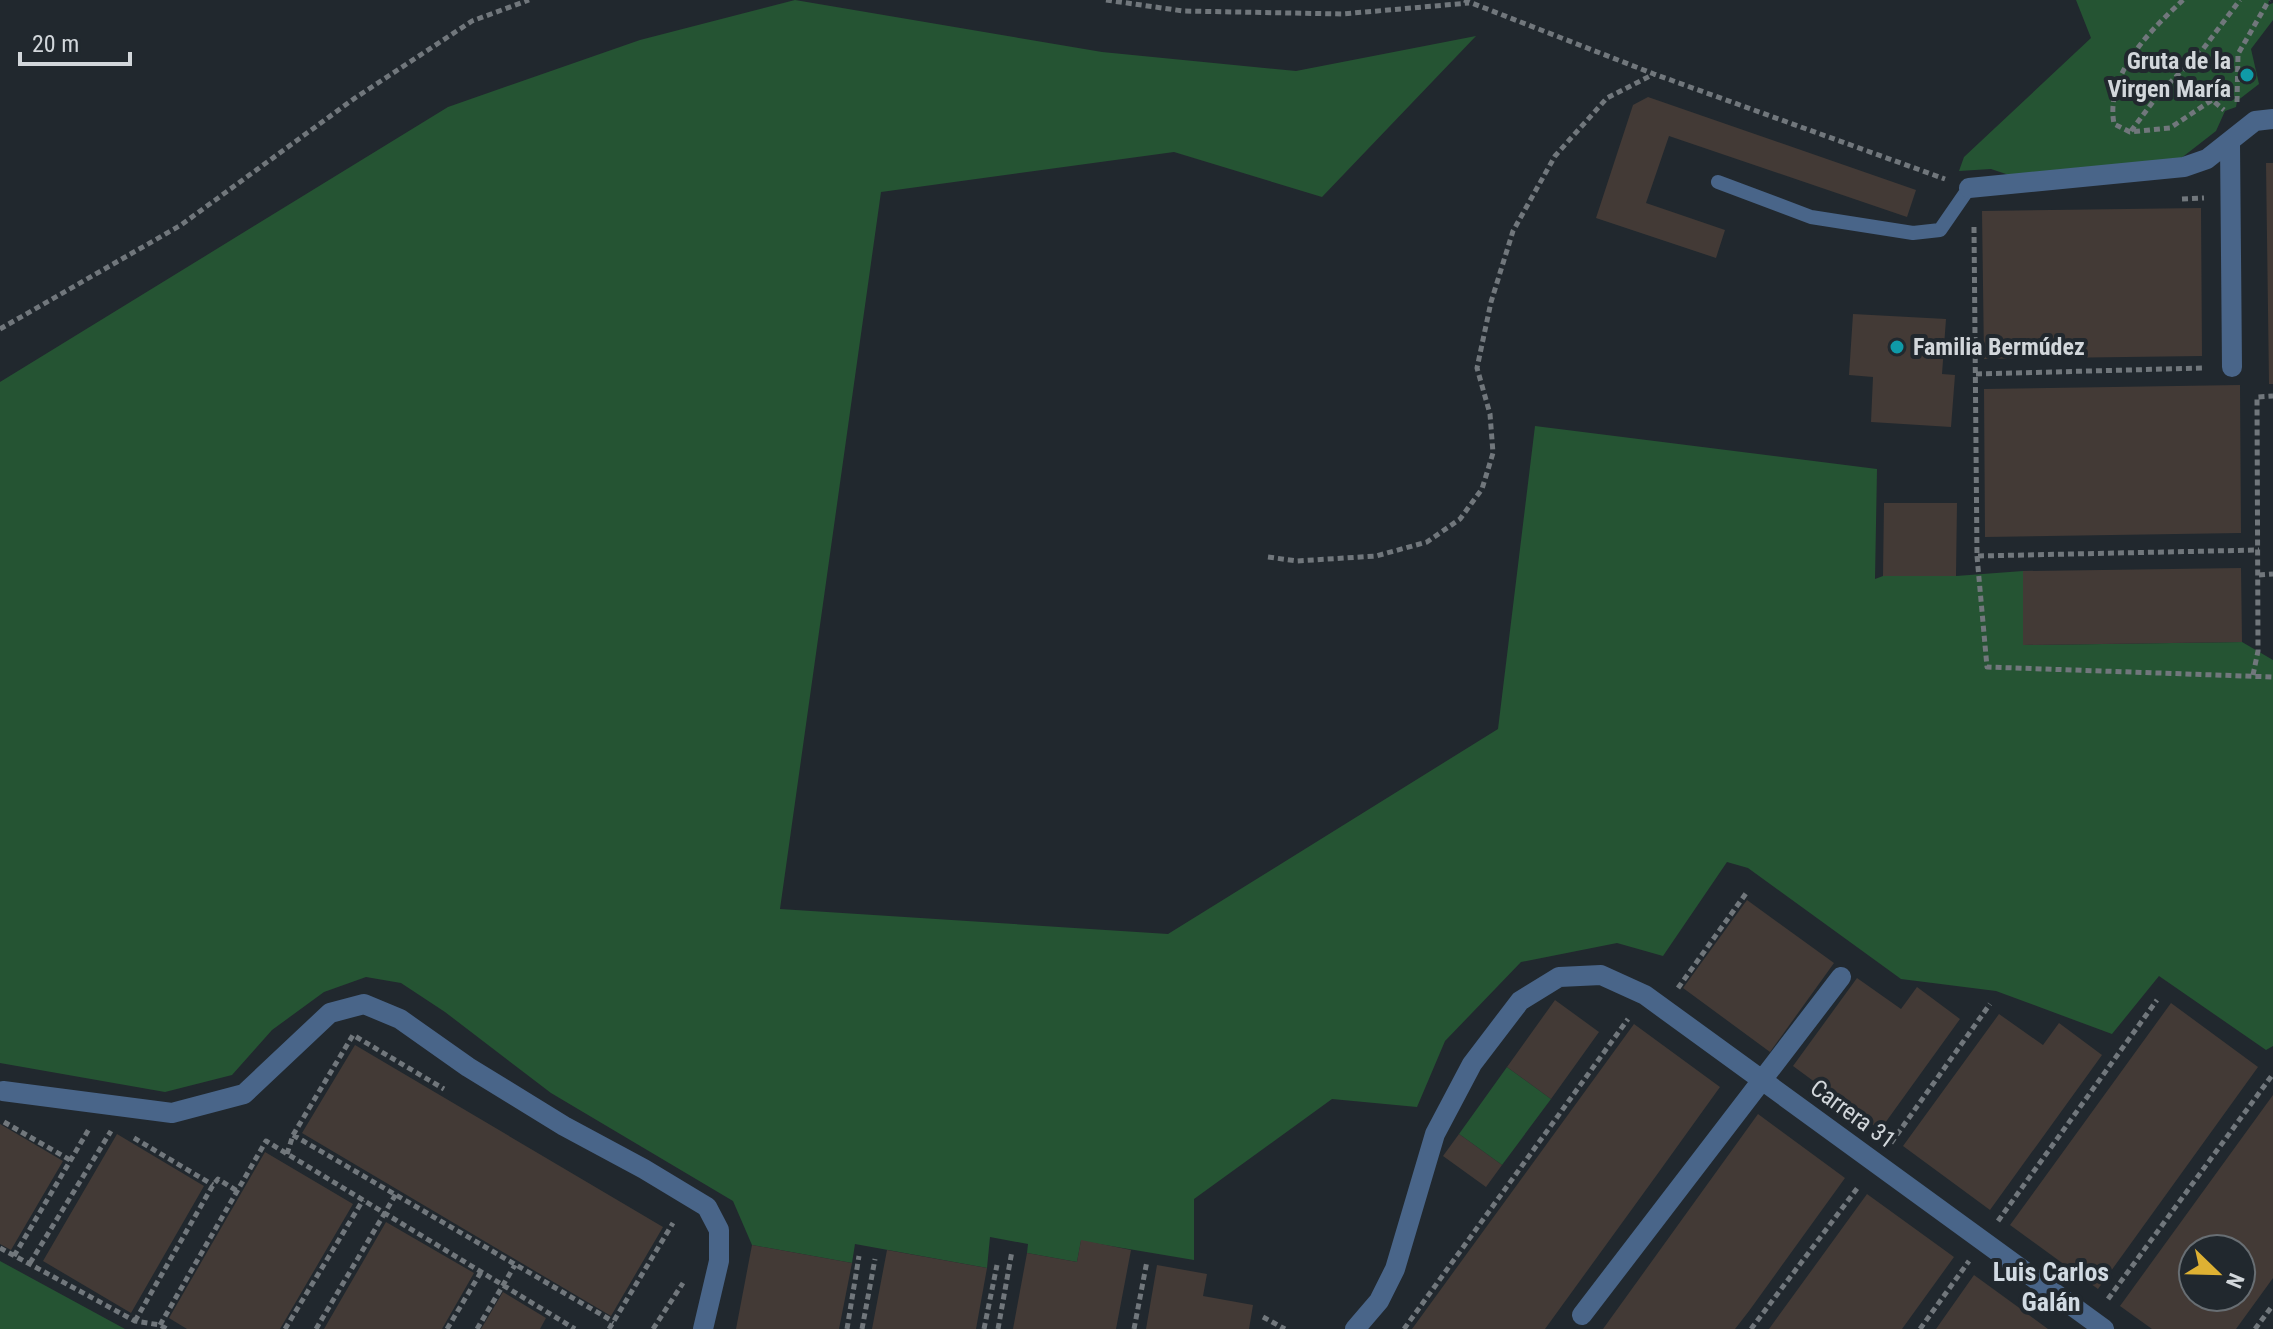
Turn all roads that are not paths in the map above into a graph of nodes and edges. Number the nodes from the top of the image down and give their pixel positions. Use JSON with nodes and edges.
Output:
{"nodes":[{"id":1,"x":2273,"y":119,"type":"edge"},
{"id":2,"x":2230,"y":143,"type":"junction"},
{"id":3,"x":1718,"y":182,"type":"dead end"},
{"id":4,"x":1969,"y":188,"type":"joint"},
{"id":5,"x":2232,"y":367,"type":"road end"},
{"id":6,"x":1841,"y":977,"type":"dead end"},
{"id":7,"x":1762,"y":1080,"type":"junction"},
{"id":8,"x":3,"y":1091,"type":"dead end"},
{"id":9,"x":1582,"y":1315,"type":"dead end"},
{"id":10,"x":2098,"y":1325,"type":"edge"},
{"id":11,"x":703,"y":1329,"type":"edge"},
{"id":12,"x":1355,"y":1329,"type":"edge"}],
"edges":[{"from":1,"to":2,"type":"street"},
{"from":2,"to":4,"type":"street"},
{"from":2,"to":5,"type":"street"},
{"from":3,"to":4,"type":"lane"},
{"from":6,"to":7,"type":"street"},
{"from":7,"to":9,"type":"street"},
{"from":7,"to":10,"type":"street","name":"Carrera 31"},
{"from":7,"to":12,"type":"street","name":"Carrera 31"},
{"from":8,"to":11,"type":"street"}]}
